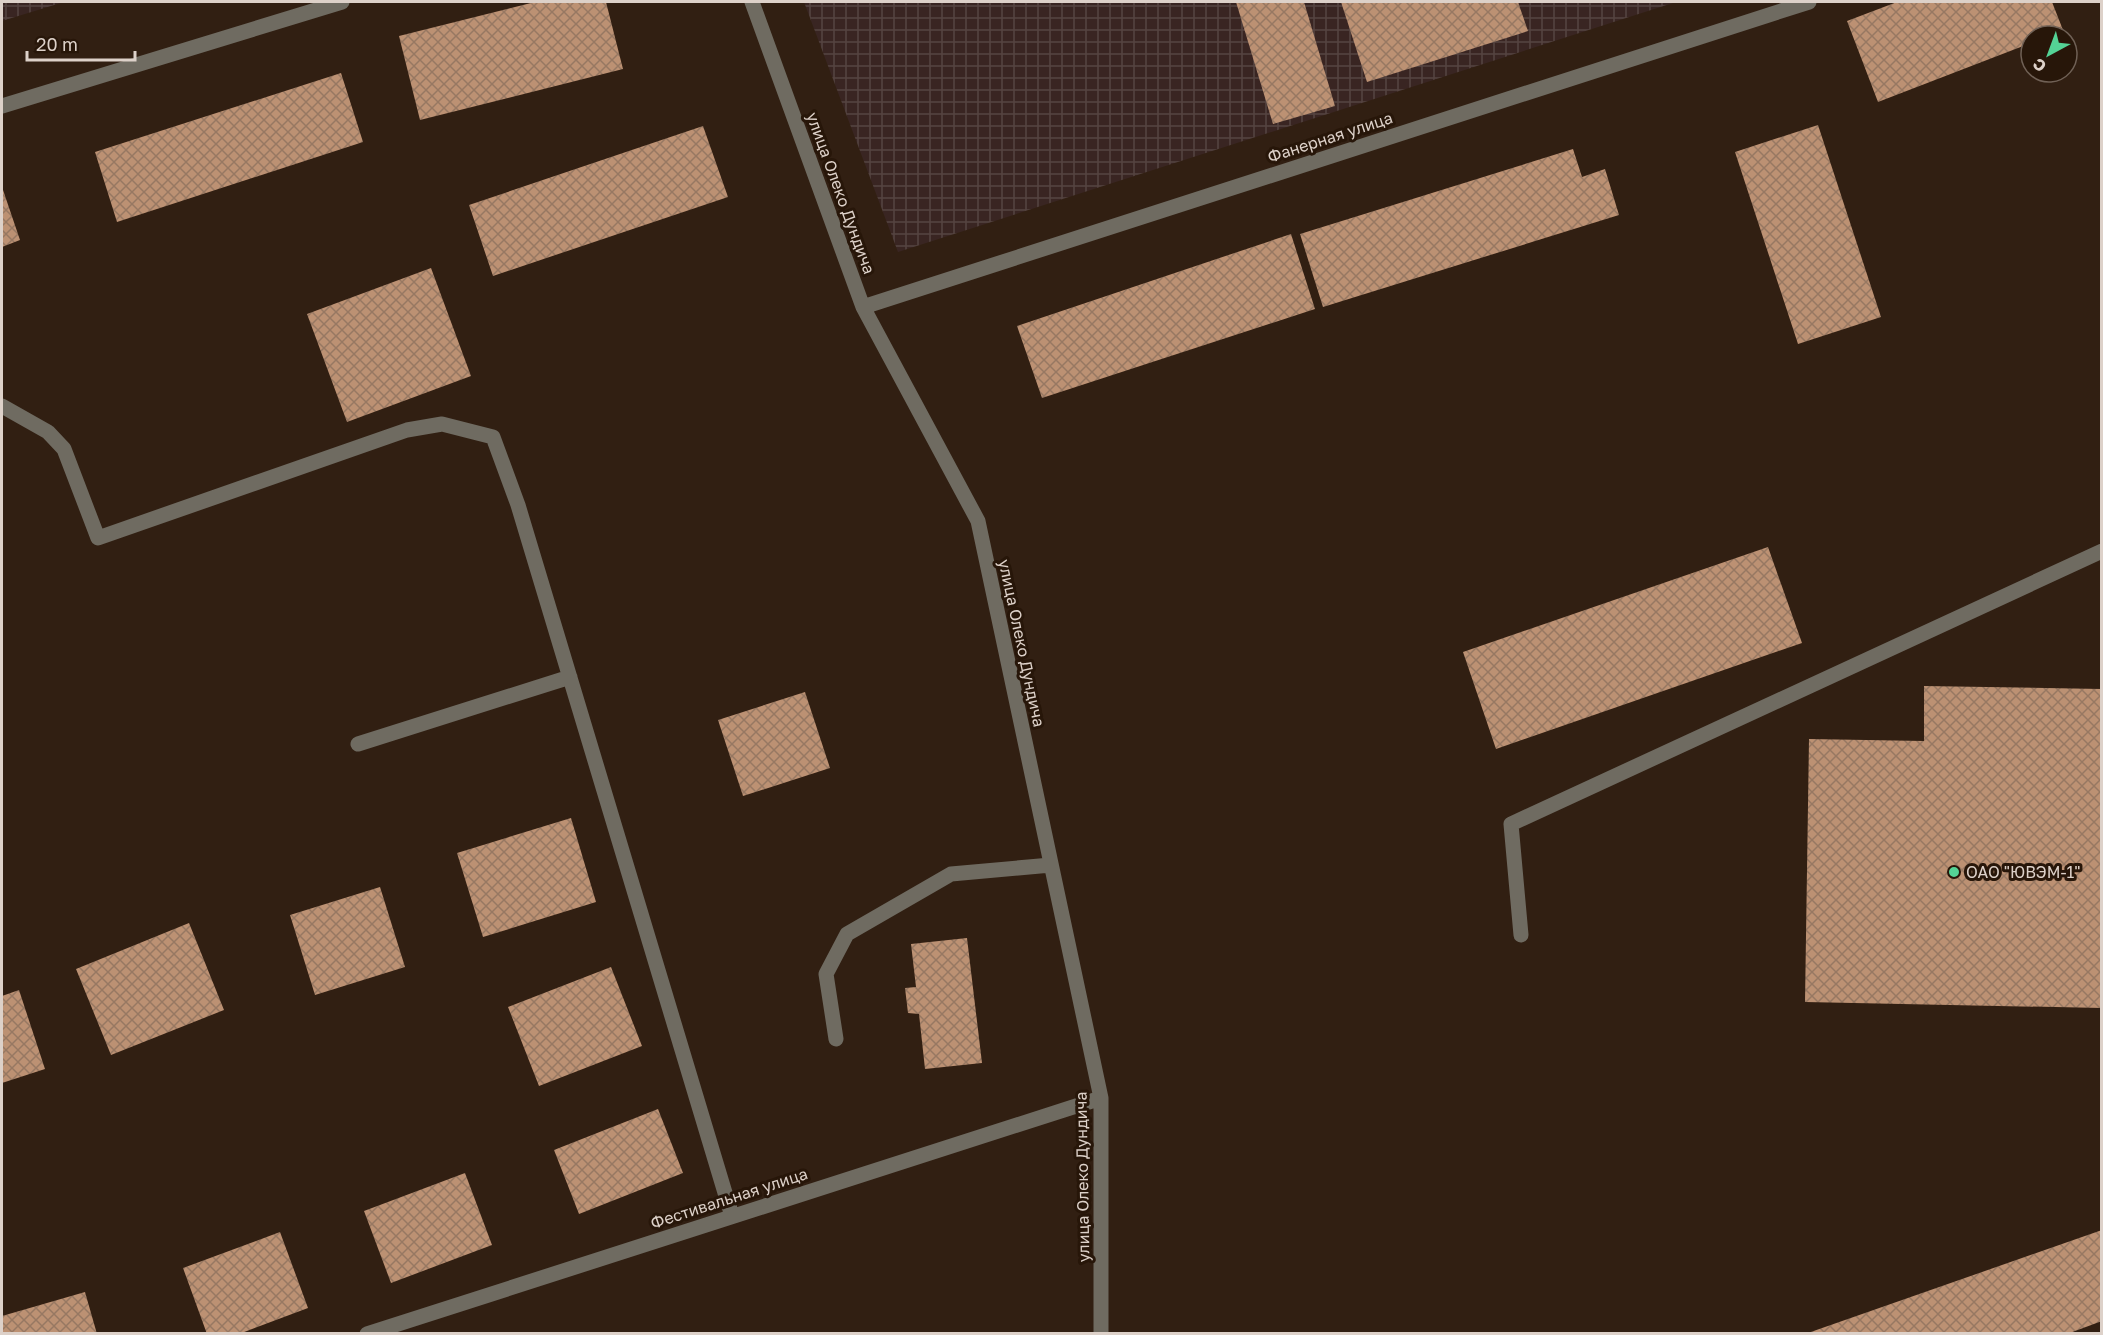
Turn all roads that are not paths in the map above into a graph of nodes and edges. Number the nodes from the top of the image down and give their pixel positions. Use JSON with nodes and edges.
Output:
{"nodes":[{"id":1,"x":342,"y":2,"type":"edge"},
{"id":2,"x":752,"y":2,"type":"edge"},
{"id":3,"x":1809,"y":2,"type":"edge"},
{"id":4,"x":2,"y":106,"type":"edge"},
{"id":5,"x":862,"y":307,"type":"junction"},
{"id":6,"x":2,"y":406,"type":"edge"},
{"id":7,"x":2102,"y":551,"type":"edge"},
{"id":8,"x":570,"y":677,"type":"junction"},
{"id":9,"x":358,"y":744,"type":"dead end"},
{"id":10,"x":1051,"y":865,"type":"junction"},
{"id":11,"x":1521,"y":935,"type":"dead end"},
{"id":12,"x":836,"y":1039,"type":"dead end"},
{"id":13,"x":1101,"y":1098,"type":"junction"},
{"id":14,"x":732,"y":1216,"type":"junction"},
{"id":15,"x":367,"y":1334,"type":"edge"},
{"id":16,"x":1101,"y":1334,"type":"edge"}],
"edges":[{"from":1,"to":4,"type":"street"},
{"from":2,"to":5,"type":"street","name":"улица Олеко Дундича"},
{"from":3,"to":5,"type":"street","name":"Фанерная улица"},
{"from":5,"to":10,"type":"street","name":"улица Олеко Дундича"},
{"from":6,"to":8,"type":"street"},
{"from":7,"to":11,"type":"street"},
{"from":8,"to":9,"type":"street"},
{"from":8,"to":14,"type":"street"},
{"from":10,"to":12,"type":"street"},
{"from":10,"to":13,"type":"street","name":"улица Олеко Дундича"},
{"from":13,"to":14,"type":"street","name":"Фестивальная улица"},
{"from":13,"to":16,"type":"street","name":"улица Олеко Дундича"},
{"from":14,"to":15,"type":"street","name":"Фестивальная улица"}]}
